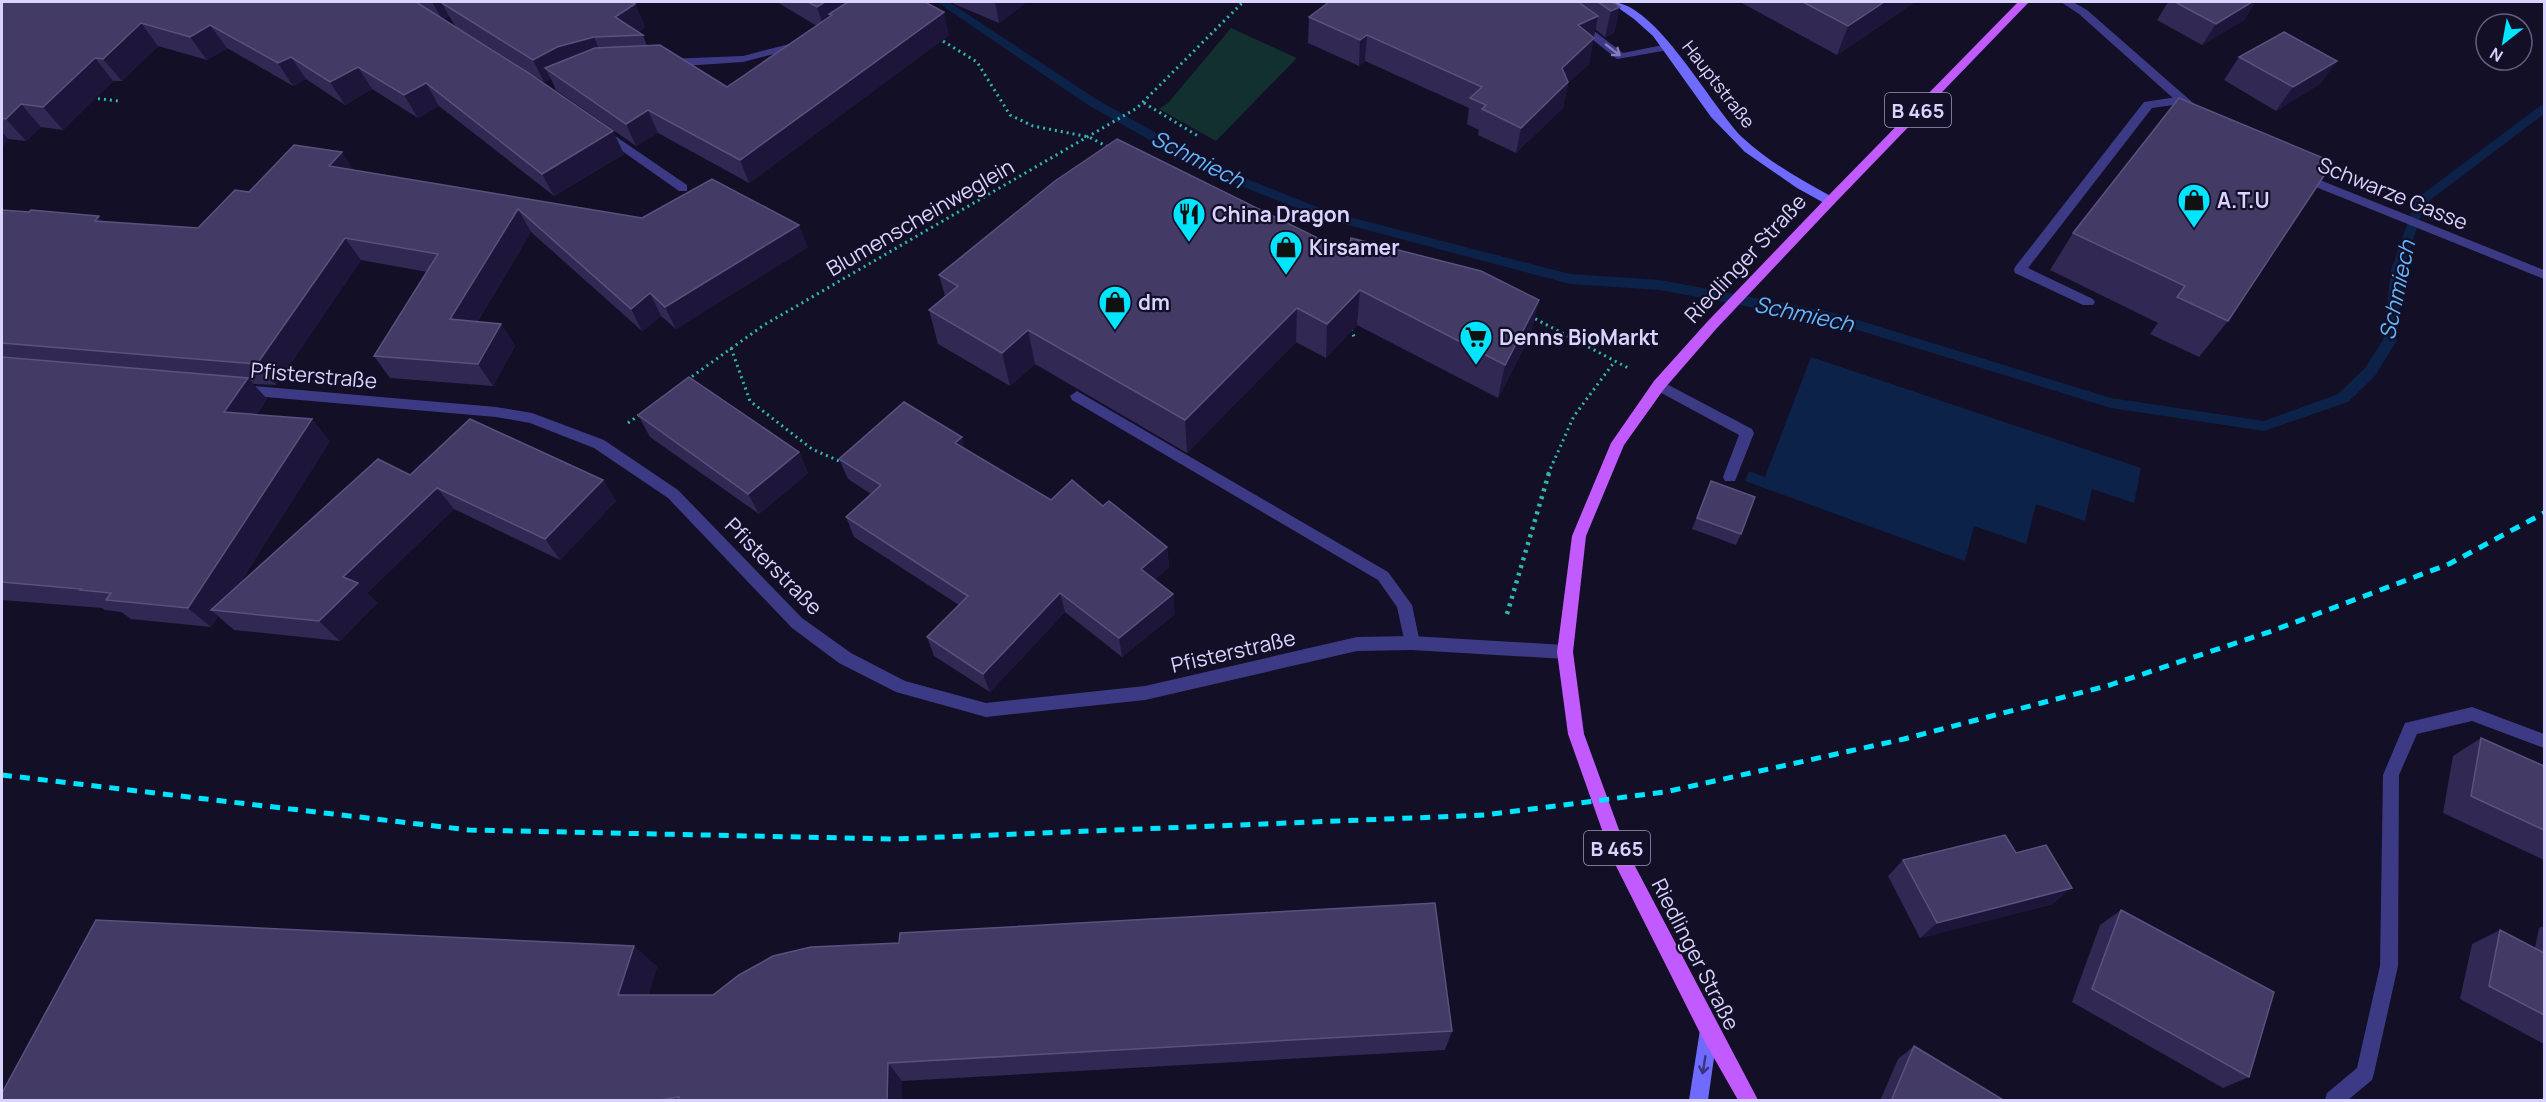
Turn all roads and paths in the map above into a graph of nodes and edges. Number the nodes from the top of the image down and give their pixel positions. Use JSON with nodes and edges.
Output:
{"nodes":[{"id":1,"x":1243,"y":2,"type":"edge"},
{"id":2,"x":1550,"y":2,"type":"edge"},
{"id":3,"x":1615,"y":2,"type":"edge"},
{"id":4,"x":2024,"y":2,"type":"edge"},
{"id":5,"x":2066,"y":2,"type":"edge"},
{"id":6,"x":932,"y":35,"type":"edge"},
{"id":7,"x":810,"y":40,"type":"edge"},
{"id":8,"x":1668,"y":47,"type":"junction"},
{"id":9,"x":654,"y":64,"type":"edge"},
{"id":10,"x":84,"y":97,"type":"dead end"},
{"id":11,"x":119,"y":100,"type":"dead end"},
{"id":12,"x":2183,"y":100,"type":"junction"},
{"id":13,"x":1144,"y":103,"type":"junction"},
{"id":14,"x":2204,"y":119,"type":"edge"},
{"id":15,"x":590,"y":122,"type":"edge"},
{"id":16,"x":1198,"y":136,"type":"dead end"},
{"id":17,"x":1089,"y":137,"type":"junction"},
{"id":18,"x":1119,"y":153,"type":"edge"},
{"id":19,"x":2288,"y":171,"type":"edge"},
{"id":20,"x":683,"y":188,"type":"dead end"},
{"id":21,"x":1830,"y":201,"type":"junction"},
{"id":22,"x":1315,"y":239,"type":"edge"},
{"id":23,"x":1358,"y":253,"type":"edge"},
{"id":24,"x":2544,"y":275,"type":"edge"},
{"id":25,"x":2088,"y":302,"type":"dead end"},
{"id":26,"x":1526,"y":314,"type":"edge"},
{"id":27,"x":1350,"y":328,"type":"edge"},
{"id":28,"x":1355,"y":339,"type":"dead end"},
{"id":29,"x":731,"y":348,"type":"junction"},
{"id":30,"x":1615,"y":361,"type":"junction"},
{"id":31,"x":684,"y":382,"type":"edge"},
{"id":32,"x":1659,"y":385,"type":"junction"},
{"id":33,"x":230,"y":389,"type":"edge"},
{"id":34,"x":1077,"y":396,"type":"edge"},
{"id":35,"x":646,"y":410,"type":"edge"},
{"id":36,"x":599,"y":444,"type":"junction"},
{"id":37,"x":839,"y":461,"type":"edge"},
{"id":38,"x":1730,"y":477,"type":"dead end"},
{"id":39,"x":1412,"y":643,"type":"junction"},
{"id":40,"x":1498,"y":648,"type":"junction"},
{"id":41,"x":1565,"y":652,"type":"junction"},
{"id":42,"x":2544,"y":741,"type":"edge"},
{"id":43,"x":1709,"y":1030,"type":"junction"},
{"id":44,"x":1698,"y":1101,"type":"edge"},
{"id":45,"x":1748,"y":1101,"type":"edge"},
{"id":46,"x":2334,"y":1101,"type":"edge"}],
"edges":[{"from":1,"to":13,"type":"path","name":"Blumenscheinweglein"},
{"from":2,"to":8,"type":"street","one_way":true},
{"from":3,"to":8,"type":"street","name":"Hauptstraße"},
{"from":4,"to":21,"type":"main road","number":"B 465"},
{"from":5,"to":12,"type":"street"},
{"from":6,"to":17,"type":"path"},
{"from":7,"to":9,"type":"street"},
{"from":8,"to":21,"type":"street","name":"Hauptstraße"},
{"from":10,"to":11,"type":"path"},
{"from":12,"to":14,"type":"street"},
{"from":12,"to":25,"type":"street"},
{"from":13,"to":16,"type":"path"},
{"from":13,"to":17,"type":"path","name":"Blumenscheinweglein"},
{"from":15,"to":20,"type":"street"},
{"from":17,"to":18,"type":"path"},
{"from":17,"to":29,"type":"path","name":"Blumenscheinweglein"},
{"from":19,"to":24,"type":"street","name":"Schwarze Gasse"},
{"from":21,"to":32,"type":"main road","name":"Riedlinger Straße","number":"B 465"},
{"from":22,"to":23,"type":"path"},
{"from":26,"to":30,"type":"path"},
{"from":27,"to":28,"type":"path"},
{"from":29,"to":31,"type":"path","name":"Blumenscheinweglein"},
{"from":29,"to":37,"type":"path"},
{"from":30,"to":32,"type":"path"},
{"from":30,"to":40,"type":"path"},
{"from":32,"to":38,"type":"street"},
{"from":32,"to":41,"type":"main road","name":"Riedlinger Straße","number":"B 465"},
{"from":33,"to":36,"type":"street","name":"Pfisterstraße"},
{"from":34,"to":39,"type":"street"},
{"from":35,"to":36,"type":"path"},
{"from":36,"to":39,"type":"street","name":"Pfisterstraße"},
{"from":39,"to":40,"type":"street","name":"Pfisterstraße"},
{"from":40,"to":41,"type":"street","name":"Pfisterstraße"},
{"from":41,"to":43,"type":"main road","name":"Riedlinger Straße","number":"B 465"},
{"from":42,"to":46,"type":"street"},
{"from":43,"to":44,"type":"street","one_way":true},
{"from":43,"to":45,"type":"main road","name":"Riedlinger Straße","number":"B 465"}]}
